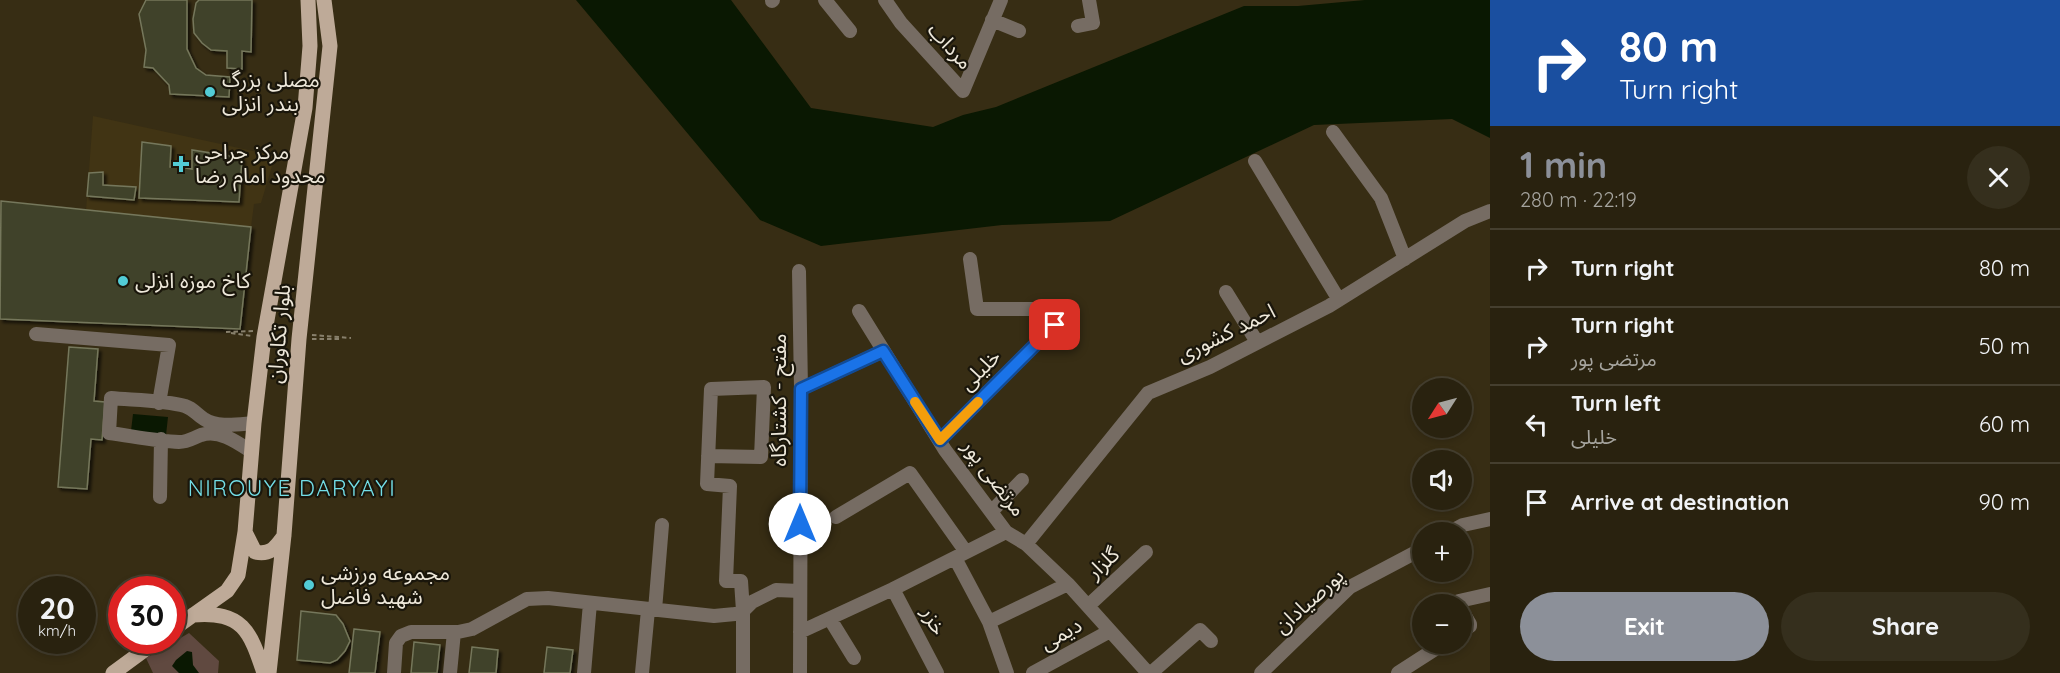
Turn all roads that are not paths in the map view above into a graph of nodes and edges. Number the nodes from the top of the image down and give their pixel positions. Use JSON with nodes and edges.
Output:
{"nodes":[{"id":1,"x":308,"y":0,"type":"edge"},
{"id":2,"x":324,"y":0,"type":"edge"},
{"id":3,"x":825,"y":0,"type":"edge"},
{"id":4,"x":885,"y":0,"type":"edge"},
{"id":5,"x":1001,"y":0,"type":"edge"},
{"id":6,"x":1089,"y":0,"type":"edge"},
{"id":7,"x":992,"y":20,"type":"junction"},
{"id":8,"x":1078,"y":26,"type":"dead end"},
{"id":9,"x":850,"y":31,"type":"dead end"},
{"id":10,"x":1019,"y":31,"type":"dead end"},
{"id":11,"x":1333,"y":132,"type":"dead end"},
{"id":12,"x":1255,"y":161,"type":"dead end"},
{"id":13,"x":1490,"y":211,"type":"edge"},
{"id":14,"x":970,"y":259,"type":"dead end"},
{"id":15,"x":1405,"y":259,"type":"junction"},
{"id":16,"x":799,"y":271,"type":"dead end"},
{"id":17,"x":1226,"y":292,"type":"dead end"},
{"id":18,"x":1339,"y":300,"type":"junction"},
{"id":19,"x":859,"y":311,"type":"dead end"},
{"id":20,"x":36,"y":334,"type":"dead end"},
{"id":21,"x":1257,"y":342,"type":"junction"},
{"id":22,"x":883,"y":351,"type":"junction"},
{"id":23,"x":801,"y":389,"type":"junction"},
{"id":24,"x":159,"y":403,"type":"junction"},
{"id":25,"x":254,"y":423,"type":"junction"},
{"id":26,"x":161,"y":439,"type":"junction"},
{"id":27,"x":940,"y":440,"type":"junction"},
{"id":28,"x":252,"y":452,"type":"junction"},
{"id":29,"x":708,"y":456,"type":"junction"},
{"id":30,"x":1022,"y":480,"type":"dead end"},
{"id":31,"x":160,"y":497,"type":"dead end"},
{"id":32,"x":991,"y":512,"type":"junction"},
{"id":33,"x":836,"y":517,"type":"dead end"},
{"id":34,"x":1490,"y":519,"type":"edge"},
{"id":35,"x":1472,"y":523,"type":"edge"},
{"id":36,"x":662,"y":525,"type":"dead end"},
{"id":37,"x":245,"y":532,"type":"junction"},
{"id":38,"x":1006,"y":532,"type":"junction"},
{"id":39,"x":284,"y":535,"type":"junction"},
{"id":40,"x":1026,"y":544,"type":"junction"},
{"id":41,"x":1146,"y":552,"type":"dead end"},
{"id":42,"x":1412,"y":554,"type":"edge"},
{"id":43,"x":961,"y":555,"type":"junction"},
{"id":44,"x":1068,"y":584,"type":"junction"},
{"id":45,"x":893,"y":589,"type":"junction"},
{"id":46,"x":800,"y":591,"type":"junction"},
{"id":47,"x":1490,"y":594,"type":"edge"},
{"id":48,"x":1472,"y":598,"type":"edge"},
{"id":49,"x":590,"y":603,"type":"junction"},
{"id":50,"x":1089,"y":605,"type":"junction"},
{"id":51,"x":652,"y":610,"type":"junction"},
{"id":52,"x":743,"y":611,"type":"junction"},
{"id":53,"x":193,"y":615,"type":"junction"},
{"id":54,"x":830,"y":618,"type":"junction"},
{"id":55,"x":186,"y":620,"type":"edge"},
{"id":56,"x":989,"y":622,"type":"junction"},
{"id":57,"x":1110,"y":631,"type":"junction"},
{"id":58,"x":454,"y":632,"type":"junction"},
{"id":59,"x":800,"y":632,"type":"junction"},
{"id":60,"x":1211,"y":641,"type":"dead end"},
{"id":61,"x":139,"y":654,"type":"edge"},
{"id":62,"x":1427,"y":654,"type":"edge"},
{"id":63,"x":854,"y":658,"type":"dead end"},
{"id":64,"x":1268,"y":671,"type":"edge"},
{"id":65,"x":113,"y":673,"type":"edge"},
{"id":66,"x":264,"y":673,"type":"edge"},
{"id":67,"x":269,"y":673,"type":"edge"},
{"id":68,"x":394,"y":673,"type":"edge"},
{"id":69,"x":450,"y":673,"type":"edge"},
{"id":70,"x":584,"y":673,"type":"edge"},
{"id":71,"x":642,"y":673,"type":"edge"},
{"id":72,"x":743,"y":673,"type":"edge"},
{"id":73,"x":800,"y":673,"type":"edge"},
{"id":74,"x":937,"y":673,"type":"edge"},
{"id":75,"x":1007,"y":673,"type":"edge"},
{"id":76,"x":1033,"y":673,"type":"edge"},
{"id":77,"x":1150,"y":673,"type":"edge"},
{"id":78,"x":1398,"y":673,"type":"edge"}],
"edges":[{"from":1,"to":25,"type":"main road","name":"بلوار تکاوران"},
{"from":2,"to":39,"type":"main road","name":"بلوار تکاوران"},
{"from":3,"to":9,"type":"street"},
{"from":4,"to":7,"type":"street","name":"مرداب"},
{"from":5,"to":7,"type":"street"},
{"from":6,"to":8,"type":"street"},
{"from":7,"to":10,"type":"street"},
{"from":11,"to":15,"type":"street"},
{"from":12,"to":18,"type":"street"},
{"from":13,"to":15,"type":"street","name":"احمد کشوری"},
{"from":14,"to":27,"type":"street","name":"خلیلی"},
{"from":15,"to":18,"type":"street","name":"احمد کشوری"},
{"from":16,"to":23,"type":"street","name":"مفتح - کشتارگاه"},
{"from":17,"to":21,"type":"street"},
{"from":18,"to":21,"type":"street","name":"احمد کشوری"},
{"from":19,"to":22,"type":"street","name":"مرتضی پور"},
{"from":20,"to":24,"type":"street"},
{"from":21,"to":40,"type":"street","name":"احمد کشوری"},
{"from":22,"to":23,"type":"street"},
{"from":22,"to":27,"type":"street","name":"مرتضی پور"},
{"from":23,"to":46,"type":"street","name":"مفتح - کشتارگاه"},
{"from":24,"to":25,"type":"street"},
{"from":24,"to":26,"type":"street"},
{"from":25,"to":28,"type":"main road","name":"بلوار تکاوران"},
{"from":26,"to":28,"type":"street"},
{"from":26,"to":31,"type":"street"},
{"from":27,"to":32,"type":"street","name":"مرتضی پور"},
{"from":28,"to":37,"type":"main road","name":"بلوار تکاوران"},
{"from":29,"to":29,"type":"street"},
{"from":29,"to":52,"type":"street"},
{"from":30,"to":32,"type":"street"},
{"from":32,"to":38,"type":"street","name":"مرتضی پور"},
{"from":33,"to":43,"type":"street"},
{"from":34,"to":35,"type":"street"},
{"from":36,"to":51,"type":"street"},
{"from":37,"to":39,"type":"main road"},
{"from":37,"to":53,"type":"main road","name":"بلوار تکاوران"},
{"from":38,"to":40,"type":"street","name":"مرتضی پور"},
{"from":38,"to":43,"type":"street"},
{"from":39,"to":67,"type":"main road","name":"بلوار تکاوران"},
{"from":40,"to":44,"type":"street","name":"مرتضی پور"},
{"from":41,"to":50,"type":"street","name":"گلزار"},
{"from":42,"to":64,"type":"street","name":"پورصیادان"},
{"from":43,"to":45,"type":"street"},
{"from":43,"to":56,"type":"street"},
{"from":44,"to":50,"type":"street","name":"مرتضی پور"},
{"from":44,"to":56,"type":"street"},
{"from":45,"to":54,"type":"street"},
{"from":45,"to":74,"type":"street","name":"خزر"},
{"from":46,"to":52,"type":"street"},
{"from":46,"to":59,"type":"street","name":"مفتح - کشتارگاه"},
{"from":47,"to":48,"type":"street"},
{"from":49,"to":51,"type":"street"},
{"from":49,"to":58,"type":"street"},
{"from":49,"to":70,"type":"street"},
{"from":50,"to":57,"type":"street","name":"مرتضی پور"},
{"from":51,"to":52,"type":"street"},
{"from":51,"to":71,"type":"street"},
{"from":52,"to":72,"type":"street"},
{"from":53,"to":55,"type":"main road"},
{"from":53,"to":66,"type":"main road"},
{"from":54,"to":59,"type":"street"},
{"from":54,"to":63,"type":"street"},
{"from":56,"to":75,"type":"street"},
{"from":57,"to":76,"type":"street","name":"دیمی"},
{"from":57,"to":77,"type":"street","name":"مرتضی پور"},
{"from":58,"to":68,"type":"street"},
{"from":58,"to":69,"type":"street"},
{"from":59,"to":73,"type":"street","name":"مفتح - کشتارگاه"},
{"from":60,"to":77,"type":"street"},
{"from":61,"to":65,"type":"main road"},
{"from":62,"to":78,"type":"street"}]}
